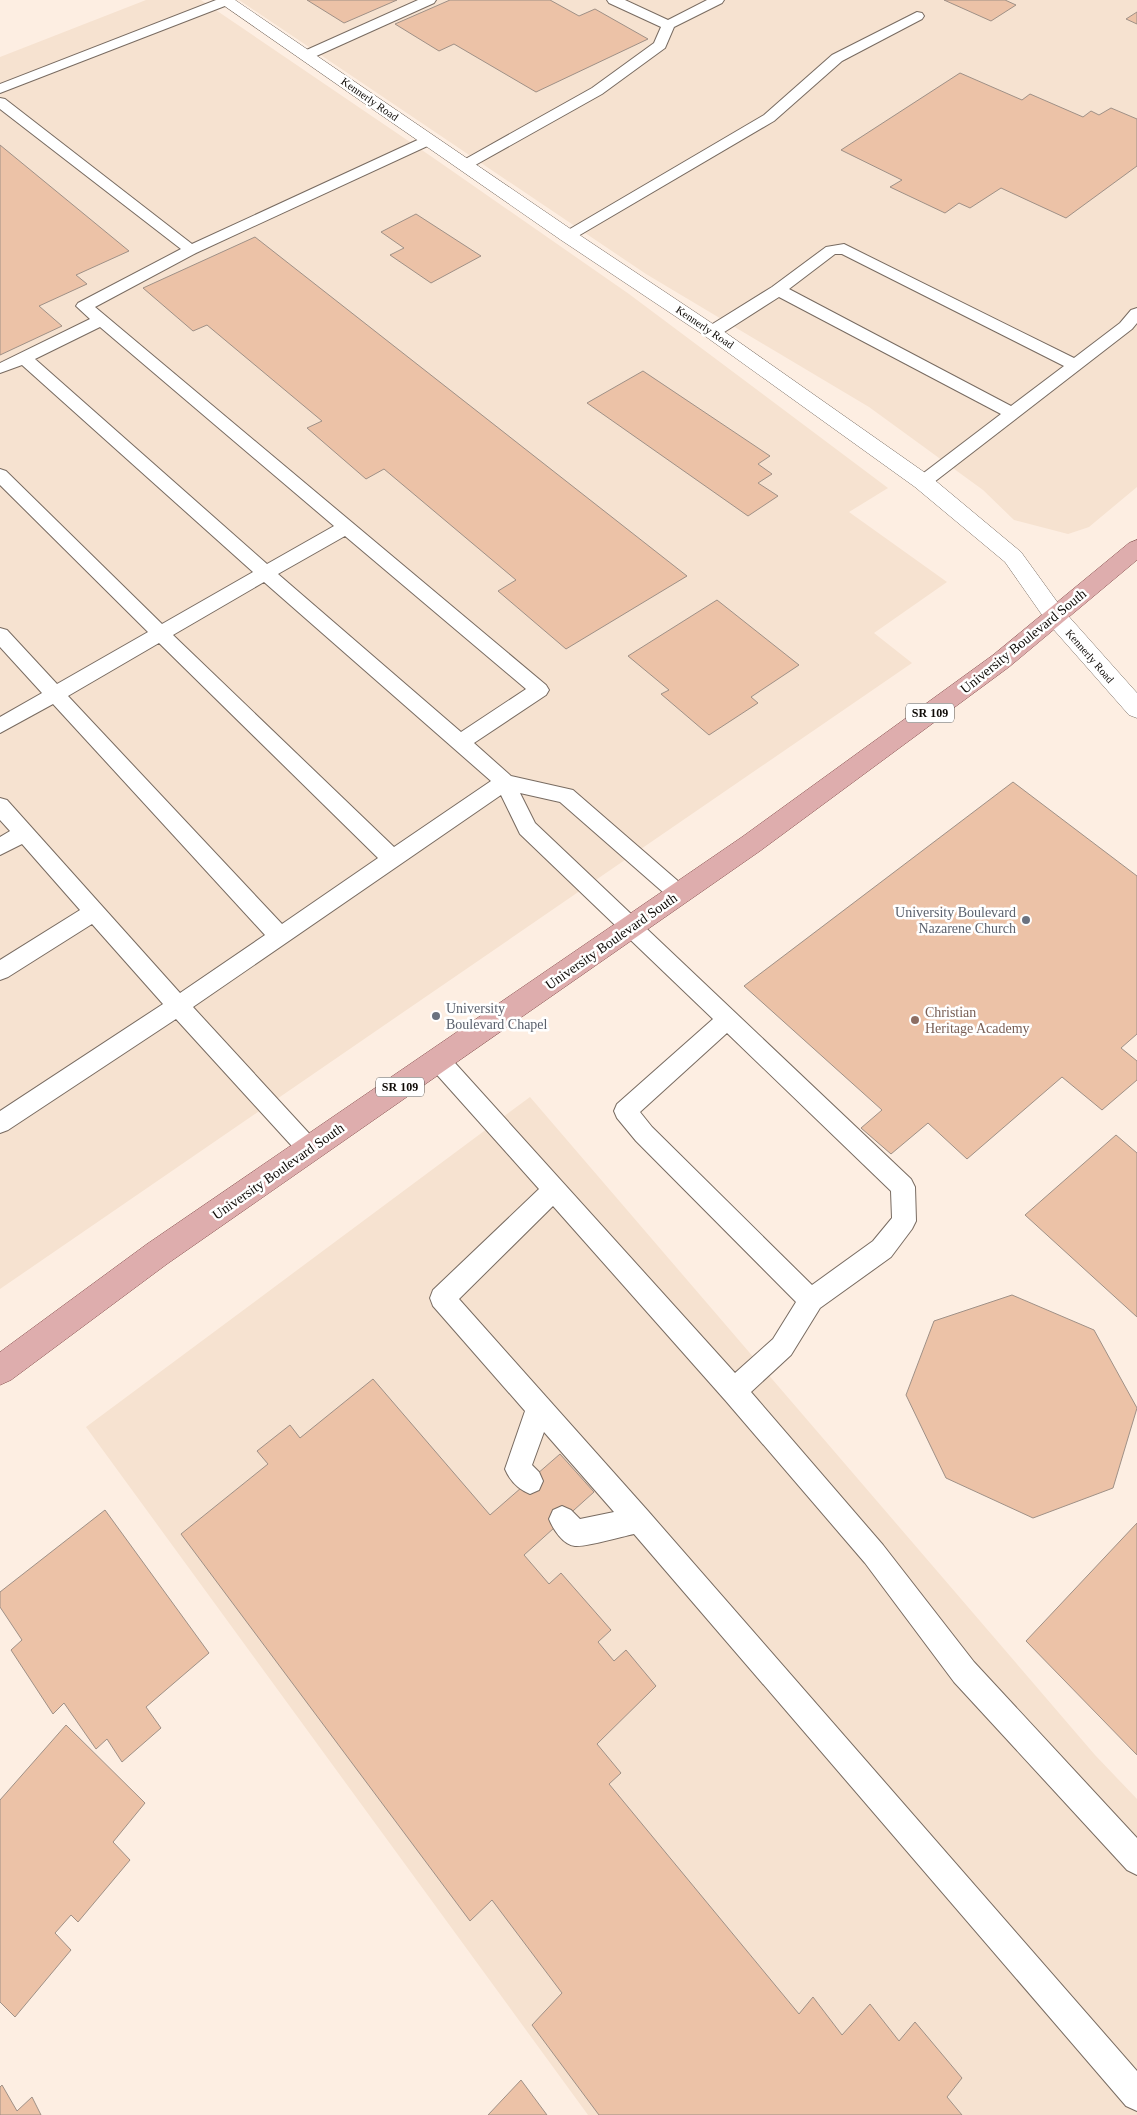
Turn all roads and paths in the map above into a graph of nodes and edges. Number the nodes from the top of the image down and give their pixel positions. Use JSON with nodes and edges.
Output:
{"nodes":[{"id":1,"x":225,"y":0,"type":"edge"},
{"id":2,"x":429,"y":0,"type":"edge"},
{"id":3,"x":614,"y":0,"type":"edge"},
{"id":4,"x":717,"y":0,"type":"edge"},
{"id":5,"x":916,"y":16,"type":"dead end"},
{"id":6,"x":668,"y":26,"type":"junction"},
{"id":7,"x":307,"y":55,"type":"junction"},
{"id":8,"x":0,"y":89,"type":"edge"},
{"id":9,"x":0,"y":102,"type":"edge"},
{"id":10,"x":428,"y":140,"type":"junction"},
{"id":11,"x":465,"y":165,"type":"junction"},
{"id":12,"x":568,"y":236,"type":"junction"},
{"id":13,"x":191,"y":250,"type":"junction"},
{"id":14,"x":778,"y":290,"type":"junction"},
{"id":15,"x":1137,"y":313,"type":"edge"},
{"id":16,"x":102,"y":320,"type":"junction"},
{"id":17,"x":1132,"y":326,"type":"edge"},
{"id":18,"x":712,"y":332,"type":"junction"},
{"id":19,"x":24,"y":358,"type":"junction"},
{"id":20,"x":1075,"y":365,"type":"junction"},
{"id":21,"x":0,"y":368,"type":"edge"},
{"id":22,"x":1012,"y":413,"type":"junction"},
{"id":23,"x":0,"y":475,"type":"edge"},
{"id":24,"x":923,"y":482,"type":"junction"},
{"id":25,"x":346,"y":527,"type":"junction"},
{"id":26,"x":1137,"y":548,"type":"edge"},
{"id":27,"x":265,"y":573,"type":"junction"},
{"id":28,"x":1055,"y":616,"type":"junction"},
{"id":29,"x":160,"y":634,"type":"junction"},
{"id":30,"x":0,"y":635,"type":"edge"},
{"id":31,"x":55,"y":695,"type":"junction"},
{"id":32,"x":1137,"y":709,"type":"edge"},
{"id":33,"x":0,"y":726,"type":"edge"},
{"id":34,"x":460,"y":742,"type":"junction"},
{"id":35,"x":505,"y":782,"type":"junction"},
{"id":36,"x":0,"y":806,"type":"edge"},
{"id":37,"x":24,"y":833,"type":"junction"},
{"id":38,"x":0,"y":847,"type":"edge"},
{"id":39,"x":393,"y":859,"type":"junction"},
{"id":40,"x":679,"y":894,"type":"junction"},
{"id":41,"x":95,"y":912,"type":"junction"},
{"id":42,"x":631,"y":927,"type":"junction"},
{"id":43,"x":280,"y":936,"type":"junction"},
{"id":44,"x":0,"y":971,"type":"edge"},
{"id":45,"x":178,"y":1006,"type":"junction"},
{"id":46,"x":727,"y":1020,"type":"junction"},
{"id":47,"x":438,"y":1060,"type":"junction"},
{"id":48,"x":0,"y":1123,"type":"edge"},
{"id":49,"x":309,"y":1149,"type":"junction"},
{"id":50,"x":555,"y":1189,"type":"junction"},
{"id":51,"x":811,"y":1300,"type":"junction"},
{"id":52,"x":0,"y":1370,"type":"edge"},
{"id":53,"x":734,"y":1391,"type":"junction"},
{"id":54,"x":539,"y":1408,"type":"junction"},
{"id":55,"x":530,"y":1480,"type":"dead end"},
{"id":56,"x":562,"y":1519,"type":"dead end"},
{"id":57,"x":639,"y":1520,"type":"junction"},
{"id":58,"x":1137,"y":1860,"type":"edge"},
{"id":59,"x":1137,"y":2095,"type":"edge"}],
"edges":[{"from":1,"to":7,"type":"street","name":"Kennerly Road"},
{"from":1,"to":8,"type":"lane"},
{"from":2,"to":7,"type":"lane"},
{"from":3,"to":6,"type":"lane"},
{"from":4,"to":6,"type":"lane"},
{"from":5,"to":12,"type":"lane"},
{"from":6,"to":11,"type":"lane"},
{"from":7,"to":10,"type":"street","name":"Kennerly Road"},
{"from":9,"to":13,"type":"lane"},
{"from":10,"to":11,"type":"street","name":"Kennerly Road"},
{"from":10,"to":13,"type":"lane"},
{"from":11,"to":12,"type":"street","name":"Kennerly Road"},
{"from":12,"to":18,"type":"street","name":"Kennerly Road"},
{"from":13,"to":16,"type":"lane"},
{"from":14,"to":18,"type":"lane"},
{"from":14,"to":20,"type":"lane"},
{"from":14,"to":22,"type":"lane"},
{"from":15,"to":17,"type":"lane"},
{"from":16,"to":19,"type":"lane"},
{"from":16,"to":25,"type":"lane"},
{"from":17,"to":20,"type":"lane"},
{"from":18,"to":24,"type":"street","name":"Kennerly Road"},
{"from":19,"to":21,"type":"lane"},
{"from":19,"to":27,"type":"lane"},
{"from":20,"to":22,"type":"lane"},
{"from":22,"to":24,"type":"lane"},
{"from":23,"to":29,"type":"lane"},
{"from":24,"to":28,"type":"street","name":"Kennerly Road"},
{"from":25,"to":27,"type":"lane"},
{"from":25,"to":34,"type":"lane"},
{"from":26,"to":28,"type":"main road","name":"University Boulevard South","number":"SR 109"},
{"from":27,"to":29,"type":"lane"},
{"from":27,"to":34,"type":"lane"},
{"from":28,"to":32,"type":"street","name":"Kennerly Road"},
{"from":28,"to":40,"type":"main road","name":"University Boulevard South","number":"SR 109"},
{"from":29,"to":31,"type":"lane"},
{"from":29,"to":39,"type":"lane"},
{"from":30,"to":31,"type":"lane"},
{"from":31,"to":33,"type":"lane"},
{"from":31,"to":43,"type":"lane"},
{"from":34,"to":35,"type":"lane"},
{"from":35,"to":39,"type":"lane"},
{"from":35,"to":40,"type":"lane"},
{"from":35,"to":42,"type":"lane"},
{"from":36,"to":37,"type":"lane"},
{"from":37,"to":38,"type":"lane"},
{"from":37,"to":41,"type":"lane"},
{"from":39,"to":43,"type":"lane"},
{"from":40,"to":42,"type":"main road","name":"University Boulevard South","number":"SR 109"},
{"from":41,"to":44,"type":"lane"},
{"from":41,"to":45,"type":"lane"},
{"from":42,"to":46,"type":"lane"},
{"from":42,"to":47,"type":"main road","name":"University Boulevard South","number":"SR 109"},
{"from":43,"to":45,"type":"lane"},
{"from":45,"to":48,"type":"lane"},
{"from":45,"to":49,"type":"lane"},
{"from":46,"to":51,"type":"lane"},
{"from":46,"to":51,"type":"lane"},
{"from":47,"to":49,"type":"main road","name":"University Boulevard South","number":"SR 109"},
{"from":47,"to":50,"type":"lane"},
{"from":49,"to":52,"type":"main road","name":"University Boulevard South","number":"SR 109"},
{"from":50,"to":53,"type":"lane"},
{"from":50,"to":54,"type":"lane"},
{"from":51,"to":53,"type":"lane"},
{"from":53,"to":58,"type":"lane"},
{"from":54,"to":55,"type":"lane"},
{"from":54,"to":57,"type":"lane"},
{"from":56,"to":57,"type":"lane"},
{"from":57,"to":59,"type":"lane"}]}
